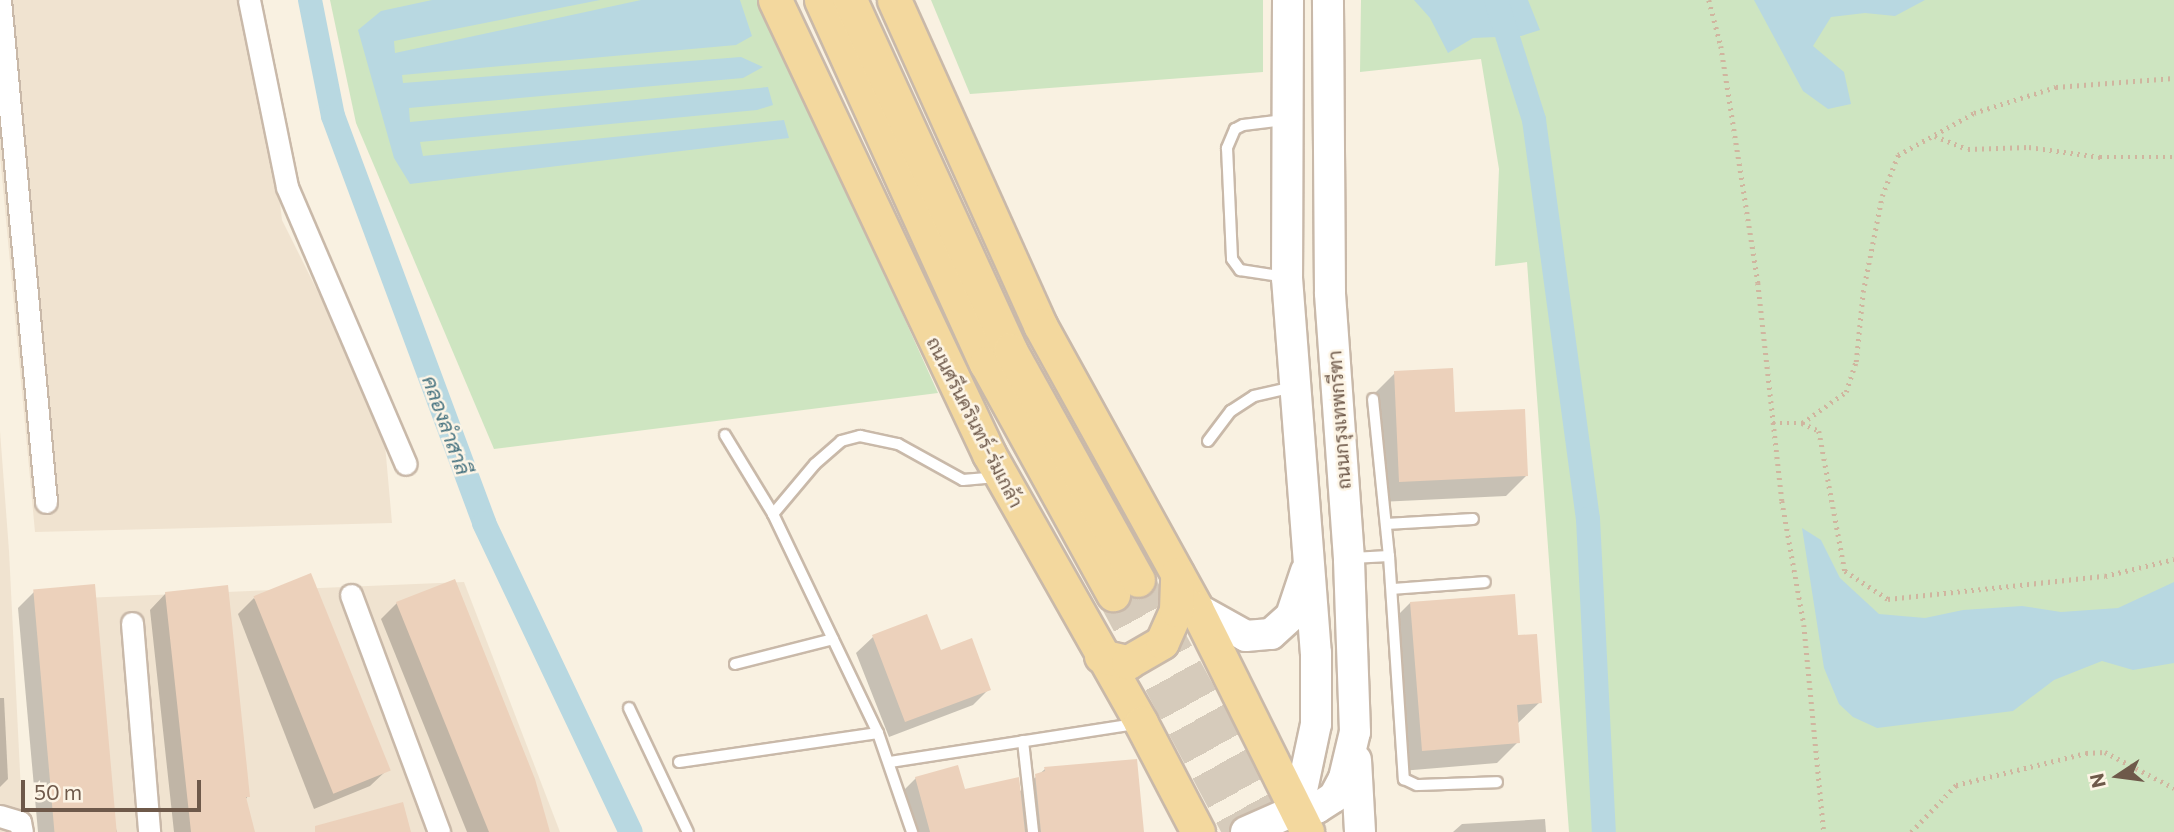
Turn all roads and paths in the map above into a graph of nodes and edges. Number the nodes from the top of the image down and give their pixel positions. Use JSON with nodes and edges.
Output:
{"nodes":[{"id":1,"x":1,"y":0,"type":"edge"},
{"id":2,"x":249,"y":0,"type":"edge"},
{"id":3,"x":775,"y":0,"type":"edge"},
{"id":4,"x":821,"y":0,"type":"edge"},
{"id":5,"x":850,"y":0,"type":"edge"},
{"id":6,"x":894,"y":0,"type":"edge"},
{"id":7,"x":1288,"y":0,"type":"edge"},
{"id":8,"x":1328,"y":0,"type":"edge"},
{"id":9,"x":1709,"y":0,"type":"edge"},
{"id":10,"x":1328,"y":56,"type":"junction"},
{"id":11,"x":1287,"y":58,"type":"junction"},
{"id":12,"x":2174,"y":78,"type":"edge"},
{"id":13,"x":1287,"y":119,"type":"junction"},
{"id":14,"x":1935,"y":135,"type":"junction"},
{"id":15,"x":2174,"y":157,"type":"edge"},
{"id":16,"x":1287,"y":278,"type":"junction"},
{"id":17,"x":1295,"y":387,"type":"junction"},
{"id":18,"x":1373,"y":399,"type":"dead end"},
{"id":19,"x":1773,"y":423,"type":"junction"},
{"id":20,"x":1802,"y":423,"type":"junction"},
{"id":21,"x":725,"y":435,"type":"dead end"},
{"id":22,"x":1208,"y":441,"type":"dead end"},
{"id":23,"x":406,"y":464,"type":"dead end"},
{"id":24,"x":1001,"y":476,"type":"junction"},
{"id":25,"x":46,"y":502,"type":"dead end"},
{"id":26,"x":773,"y":514,"type":"junction"},
{"id":27,"x":1473,"y":519,"type":"dead end"},
{"id":28,"x":1386,"y":524,"type":"junction"},
{"id":29,"x":1389,"y":556,"type":"junction"},
{"id":30,"x":1311,"y":557,"type":"junction"},
{"id":31,"x":1349,"y":558,"type":"junction"},
{"id":32,"x":2174,"y":559,"type":"edge"},
{"id":33,"x":1177,"y":574,"type":"junction"},
{"id":34,"x":1485,"y":582,"type":"dead end"},
{"id":35,"x":1392,"y":589,"type":"junction"},
{"id":36,"x":351,"y":595,"type":"dead end"},
{"id":37,"x":1196,"y":608,"type":"junction"},
{"id":38,"x":132,"y":623,"type":"dead end"},
{"id":39,"x":833,"y":639,"type":"junction"},
{"id":40,"x":1101,"y":656,"type":"junction"},
{"id":41,"x":735,"y":664,"type":"dead end"},
{"id":42,"x":629,"y":708,"type":"dead end"},
{"id":43,"x":1142,"y":723,"type":"junction"},
{"id":44,"x":1355,"y":732,"type":"junction"},
{"id":45,"x":878,"y":733,"type":"junction"},
{"id":46,"x":1023,"y":741,"type":"junction"},
{"id":47,"x":679,"y":762,"type":"dead end"},
{"id":48,"x":890,"y":762,"type":"junction"},
{"id":49,"x":1497,"y":782,"type":"dead end"},
{"id":50,"x":2174,"y":788,"type":"edge"},
{"id":51,"x":0,"y":816,"type":"edge"},
{"id":52,"x":1300,"y":824,"type":"edge"},
{"id":53,"x":22,"y":832,"type":"edge"},
{"id":54,"x":149,"y":832,"type":"edge"},
{"id":55,"x":439,"y":832,"type":"edge"},
{"id":56,"x":688,"y":832,"type":"edge"},
{"id":57,"x":912,"y":832,"type":"edge"},
{"id":58,"x":1033,"y":832,"type":"edge"},
{"id":59,"x":1198,"y":832,"type":"edge"},
{"id":60,"x":1247,"y":832,"type":"edge"},
{"id":61,"x":1360,"y":832,"type":"edge"},
{"id":62,"x":1824,"y":832,"type":"edge"},
{"id":63,"x":1912,"y":832,"type":"edge"}],
"edges":[{"from":1,"to":25,"type":"street"},
{"from":2,"to":23,"type":"street"},
{"from":3,"to":24,"type":"main road","name":"ถนนศรีนครินทร์-ร่มเกล้า"},
{"from":4,"to":5,"type":"main road","name":"ถนนศรีนครินทร์-ร่มเกล้า"},
{"from":6,"to":33,"type":"main road"},
{"from":7,"to":11,"type":"main road","name":"ถนนกรุงเทพกรีฑา"},
{"from":8,"to":10,"type":"main road","name":"ถนนกรุงเทพกรีฑา"},
{"from":9,"to":19,"type":"path"},
{"from":10,"to":11,"type":"main road"},
{"from":10,"to":31,"type":"main road","name":"ถนนกรุงเทพกรีฑา"},
{"from":11,"to":13,"type":"main road","name":"ถนนกรุงเทพกรีฑา"},
{"from":12,"to":14,"type":"path"},
{"from":13,"to":16,"type":"main road","name":"ถนนกรุงเทพกรีฑา"},
{"from":13,"to":16,"type":"lane"},
{"from":14,"to":15,"type":"path"},
{"from":14,"to":20,"type":"path"},
{"from":16,"to":17,"type":"main road","name":"ถนนกรุงเทพกรีฑา"},
{"from":17,"to":22,"type":"lane"},
{"from":17,"to":30,"type":"main road","name":"ถนนกรุงเทพกรีฑา"},
{"from":18,"to":28,"type":"lane"},
{"from":19,"to":20,"type":"path"},
{"from":19,"to":62,"type":"path"},
{"from":20,"to":32,"type":"path"},
{"from":21,"to":26,"type":"lane"},
{"from":24,"to":26,"type":"lane"},
{"from":24,"to":40,"type":"main road","name":"ถนนศรีนครินทร์-ร่มเกล้า"},
{"from":26,"to":39,"type":"lane"},
{"from":27,"to":28,"type":"lane"},
{"from":28,"to":29,"type":"lane"},
{"from":29,"to":31,"type":"lane"},
{"from":29,"to":35,"type":"lane"},
{"from":30,"to":37,"type":"main road"},
{"from":30,"to":52,"type":"main road","name":"ถนนกรุงเทพกรีฑา"},
{"from":31,"to":44,"type":"main road","name":"ถนนกรุงเทพกรีฑา"},
{"from":33,"to":37,"type":"main road"},
{"from":33,"to":40,"type":"main road"},
{"from":34,"to":35,"type":"lane"},
{"from":35,"to":49,"type":"lane"},
{"from":36,"to":55,"type":"street"},
{"from":37,"to":52,"type":"main road"},
{"from":38,"to":54,"type":"street"},
{"from":39,"to":41,"type":"lane"},
{"from":39,"to":45,"type":"lane"},
{"from":40,"to":43,"type":"main road","name":"ถนนศรีนครินทร์-ร่มเกล้า"},
{"from":42,"to":56,"type":"lane"},
{"from":43,"to":46,"type":"lane"},
{"from":43,"to":59,"type":"main road","name":"ถนนศรีนครินทร์-ร่มเกล้า"},
{"from":44,"to":52,"type":"main road","name":"ถนนกรุงเทพกรีฑา"},
{"from":44,"to":61,"type":"main road"},
{"from":45,"to":47,"type":"lane"},
{"from":45,"to":48,"type":"lane"},
{"from":46,"to":48,"type":"lane"},
{"from":46,"to":58,"type":"lane"},
{"from":48,"to":57,"type":"lane"},
{"from":50,"to":63,"type":"path"},
{"from":51,"to":53,"type":"street"},
{"from":52,"to":60,"type":"main road","name":"ถนนกรุงเทพกรีฑา"}]}
